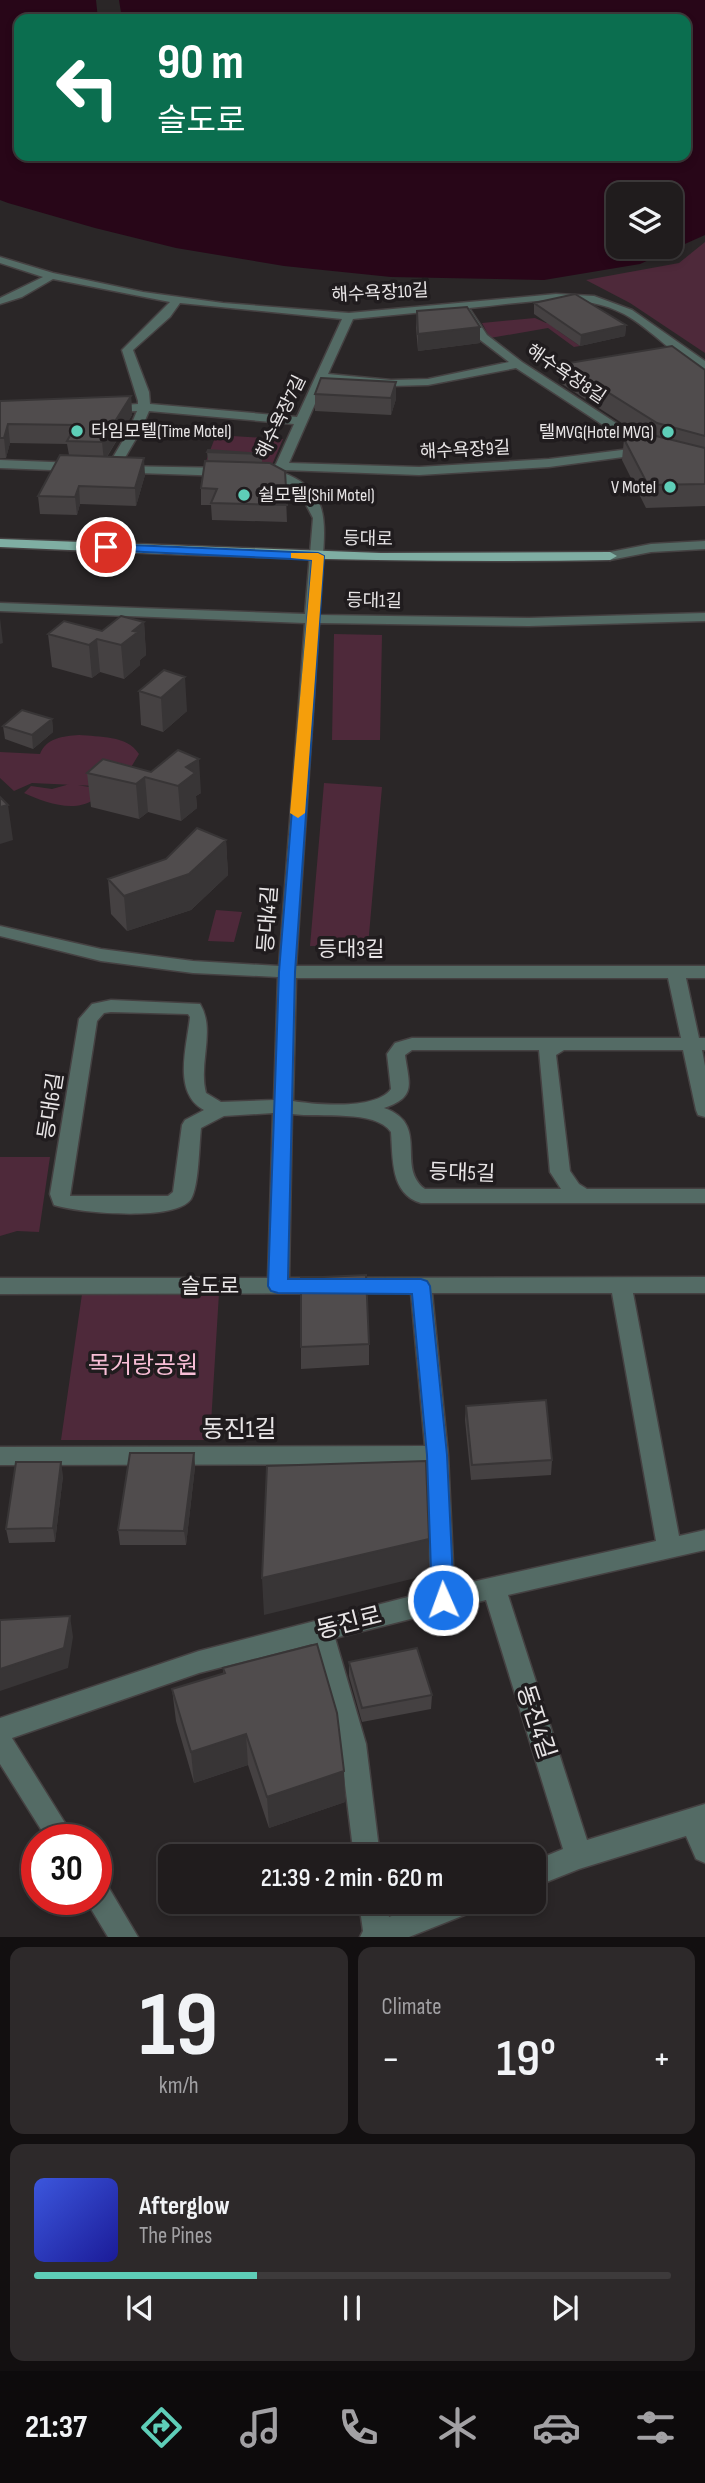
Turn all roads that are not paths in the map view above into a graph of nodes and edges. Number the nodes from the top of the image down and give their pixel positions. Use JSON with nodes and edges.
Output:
{"nodes":[{"id":1,"x":0,"y":260,"type":"edge"},
{"id":2,"x":51,"y":276,"type":"junction"},
{"id":3,"x":177,"y":300,"type":"junction"},
{"id":4,"x":0,"y":301,"type":"edge"},
{"id":5,"x":464,"y":305,"type":"junction"},
{"id":6,"x":349,"y":316,"type":"junction"},
{"id":7,"x":518,"y":364,"type":"junction"},
{"id":8,"x":705,"y":366,"type":"edge"},
{"id":9,"x":320,"y":377,"type":"junction"},
{"id":10,"x":145,"y":407,"type":"junction"},
{"id":11,"x":92,"y":410,"type":"edge"},
{"id":12,"x":299,"y":421,"type":"junction"},
{"id":13,"x":656,"y":452,"type":"joint"},
{"id":14,"x":0,"y":464,"type":"edge"},
{"id":15,"x":84,"y":468,"type":"edge"},
{"id":16,"x":98,"y":468,"type":"edge"},
{"id":17,"x":111,"y":469,"type":"junction"},
{"id":18,"x":265,"y":471,"type":"junction"},
{"id":19,"x":0,"y":543,"type":"edge"},
{"id":20,"x":705,"y":545,"type":"edge"},
{"id":21,"x":705,"y":555,"type":"edge"},
{"id":22,"x":318,"y":556,"type":"junction"},
{"id":23,"x":610,"y":556,"type":"junction"},
{"id":24,"x":0,"y":607,"type":"edge"},
{"id":25,"x":705,"y":617,"type":"edge"},
{"id":26,"x":312,"y":620,"type":"junction"},
{"id":27,"x":0,"y":931,"type":"edge"},
{"id":28,"x":287,"y":972,"type":"junction"},
{"id":29,"x":676,"y":972,"type":"junction"},
{"id":30,"x":705,"y":972,"type":"edge"},
{"id":31,"x":562,"y":1043,"type":"junction"},
{"id":32,"x":698,"y":1045,"type":"edge"},
{"id":33,"x":283,"y":1106,"type":"junction"},
{"id":34,"x":221,"y":1109,"type":"junction"},
{"id":35,"x":356,"y":1110,"type":"junction"},
{"id":36,"x":705,"y":1110,"type":"edge"},
{"id":37,"x":705,"y":1196,"type":"edge"},
{"id":38,"x":585,"y":1197,"type":"junction"},
{"id":39,"x":621,"y":1285,"type":"junction"},
{"id":40,"x":705,"y":1285,"type":"edge"},
{"id":41,"x":0,"y":1286,"type":"edge"},
{"id":42,"x":278,"y":1286,"type":"junction"},
{"id":43,"x":421,"y":1286,"type":"junction"},
{"id":44,"x":437,"y":1455,"type":"junction"},
{"id":45,"x":0,"y":1456,"type":"edge"},
{"id":46,"x":705,"y":1540,"type":"edge"},
{"id":47,"x":669,"y":1548,"type":"junction"},
{"id":48,"x":494,"y":1588,"type":"junction"},
{"id":49,"x":443,"y":1600,"type":"junction"},
{"id":50,"x":321,"y":1631,"type":"junction"},
{"id":51,"x":0,"y":1730,"type":"edge"},
{"id":52,"x":0,"y":1741,"type":"edge"},
{"id":53,"x":699,"y":1819,"type":"edge"},
{"id":54,"x":53,"y":1824,"type":"edge"},
{"id":55,"x":365,"y":1844,"type":"edge"},
{"id":56,"x":705,"y":1850,"type":"edge"},
{"id":57,"x":579,"y":1856,"type":"junction"},
{"id":58,"x":546,"y":1869,"type":"edge"},
{"id":59,"x":374,"y":1914,"type":"edge"},
{"id":60,"x":431,"y":1914,"type":"edge"},
{"id":61,"x":110,"y":1915,"type":"edge"},
{"id":62,"x":375,"y":1936,"type":"edge"},
{"id":63,"x":124,"y":1937,"type":"edge"}],
"edges":[{"from":1,"to":2,"type":"street","name":"해수욕장10길"},
{"from":2,"to":3,"type":"street","name":"해수욕장10길"},
{"from":2,"to":4,"type":"street"},
{"from":3,"to":6,"type":"street","name":"해수욕장10길"},
{"from":3,"to":10,"type":"street"},
{"from":5,"to":6,"type":"street","name":"해수욕장10길"},
{"from":5,"to":7,"type":"street","name":"해수욕장8길"},
{"from":5,"to":8,"type":"street","name":"해수욕장10길"},
{"from":6,"to":9,"type":"street","name":"해수욕장7길"},
{"from":7,"to":9,"type":"street"},
{"from":7,"to":13,"type":"street","name":"해수욕장8길"},
{"from":9,"to":12,"type":"street","name":"해수욕장7길"},
{"from":10,"to":11,"type":"street"},
{"from":10,"to":12,"type":"street"},
{"from":10,"to":17,"type":"street"},
{"from":12,"to":18,"type":"street","name":"해수욕장7길"},
{"from":13,"to":18,"type":"street","name":"해수욕장9길"},
{"from":14,"to":15,"type":"street"},
{"from":16,"to":17,"type":"street","name":"해수욕장9길"},
{"from":17,"to":18,"type":"street","name":"해수욕장9길"},
{"from":18,"to":22,"type":"street","name":"해수욕장7길"},
{"from":19,"to":22,"type":"main road","name":"등대로"},
{"from":20,"to":23,"type":"street"},
{"from":21,"to":23,"type":"street"},
{"from":22,"to":23,"type":"main road","name":"등대로"},
{"from":22,"to":26,"type":"street","name":"등대4길"},
{"from":24,"to":26,"type":"street","name":"등대1길"},
{"from":25,"to":26,"type":"street","name":"등대1길"},
{"from":26,"to":28,"type":"street","name":"등대4길"},
{"from":27,"to":28,"type":"street","name":"등대3길"},
{"from":28,"to":29,"type":"street","name":"등대3길"},
{"from":28,"to":33,"type":"street","name":"등대4길"},
{"from":29,"to":30,"type":"street","name":"등대3길"},
{"from":29,"to":32,"type":"street"},
{"from":31,"to":32,"type":"street","name":"등대5길"},
{"from":31,"to":35,"type":"street","name":"등대5길"},
{"from":31,"to":38,"type":"street"},
{"from":32,"to":36,"type":"street"},
{"from":33,"to":34,"type":"street","name":"등대6길"},
{"from":33,"to":35,"type":"street","name":"등대5길"},
{"from":33,"to":42,"type":"street","name":"등대4길"},
{"from":34,"to":34,"type":"street","name":"등대6길"},
{"from":35,"to":38,"type":"street","name":"등대5길"},
{"from":37,"to":38,"type":"street","name":"등대5길"},
{"from":39,"to":40,"type":"street","name":"슬도로"},
{"from":39,"to":43,"type":"street","name":"슬도로"},
{"from":39,"to":47,"type":"street"},
{"from":41,"to":42,"type":"street","name":"슬도로"},
{"from":42,"to":43,"type":"street","name":"슬도로"},
{"from":43,"to":44,"type":"street"},
{"from":44,"to":45,"type":"street","name":"동진1길"},
{"from":44,"to":49,"type":"street"},
{"from":46,"to":47,"type":"street","name":"동진로"},
{"from":47,"to":48,"type":"street","name":"동진로"},
{"from":48,"to":49,"type":"street","name":"동진로"},
{"from":48,"to":57,"type":"street","name":"동진4길"},
{"from":49,"to":50,"type":"street","name":"동진로"},
{"from":50,"to":51,"type":"street","name":"동진로"},
{"from":50,"to":55,"type":"street"},
{"from":52,"to":54,"type":"street"},
{"from":53,"to":56,"type":"street"},
{"from":53,"to":57,"type":"street"},
{"from":57,"to":58,"type":"street"},
{"from":59,"to":62,"type":"street"},
{"from":60,"to":62,"type":"street"},
{"from":61,"to":63,"type":"street"}]}
